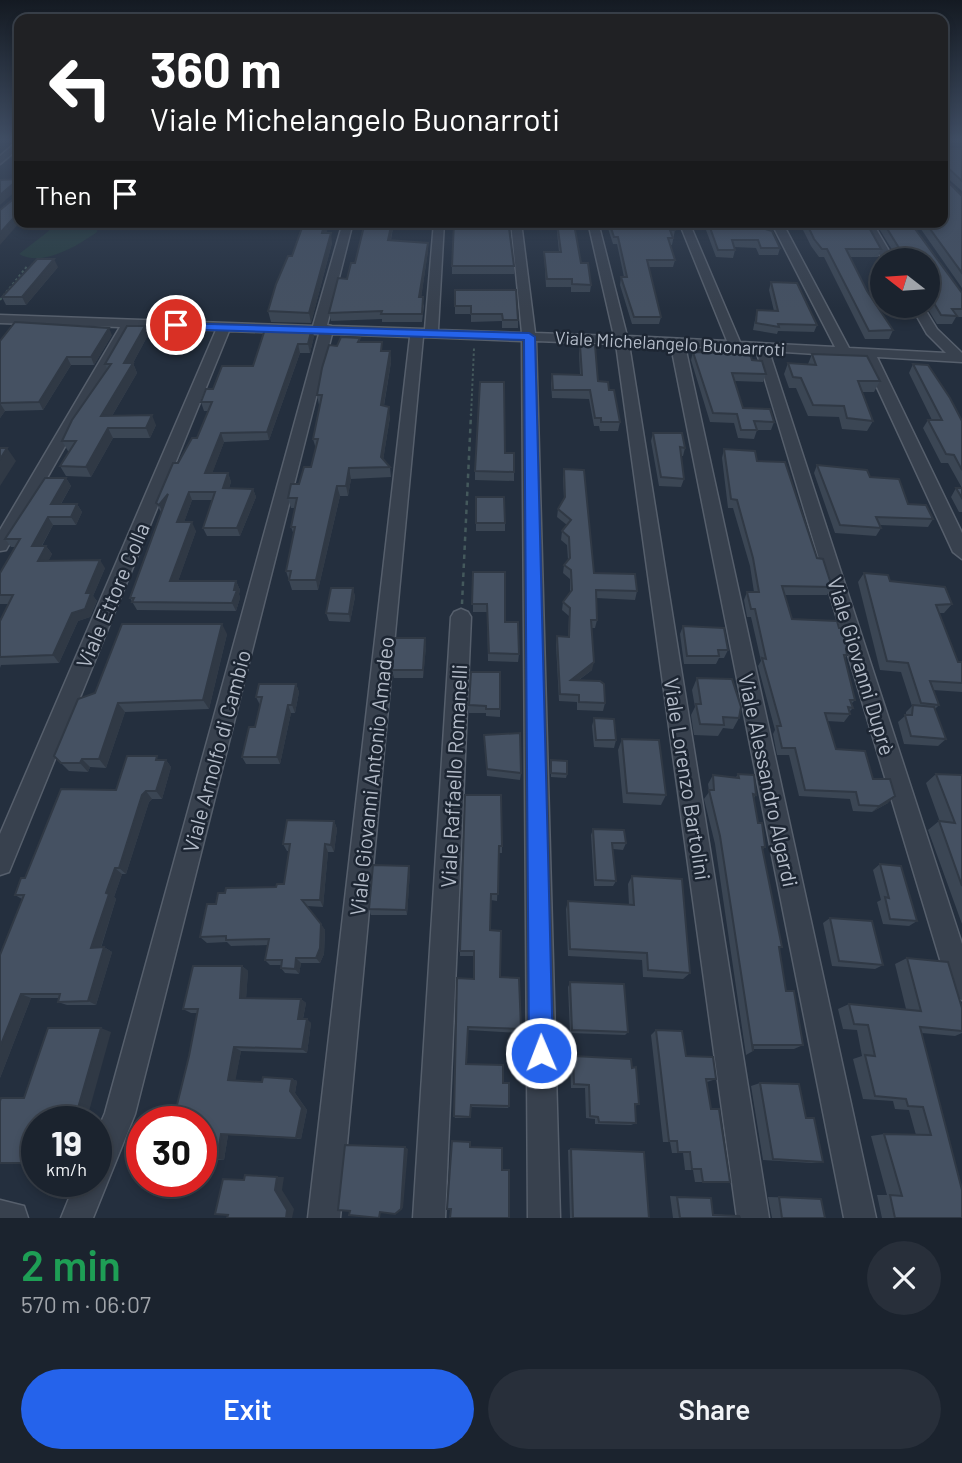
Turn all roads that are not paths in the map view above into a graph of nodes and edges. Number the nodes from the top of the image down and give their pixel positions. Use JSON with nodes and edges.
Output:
{"nodes":[{"id":1,"x":347,"y":228,"type":"edge"},
{"id":2,"x":438,"y":228,"type":"edge"},
{"id":3,"x":517,"y":228,"type":"edge"},
{"id":4,"x":594,"y":228,"type":"edge"},
{"id":5,"x":686,"y":228,"type":"edge"},
{"id":6,"x":779,"y":228,"type":"edge"},
{"id":7,"x":870,"y":228,"type":"edge"},
{"id":8,"x":881,"y":248,"type":"edge"},
{"id":9,"x":924,"y":318,"type":"edge"},
{"id":10,"x":8,"y":324,"type":"edge"},
{"id":11,"x":128,"y":324,"type":"junction"},
{"id":12,"x":224,"y":326,"type":"junction"},
{"id":13,"x":323,"y":329,"type":"junction"},
{"id":14,"x":424,"y":333,"type":"junction"},
{"id":15,"x":529,"y":337,"type":"junction"},
{"id":16,"x":622,"y":341,"type":"junction"},
{"id":17,"x":677,"y":342,"type":"junction"},
{"id":18,"x":735,"y":345,"type":"junction"},
{"id":19,"x":761,"y":346,"type":"junction"},
{"id":20,"x":844,"y":351,"type":"junction"},
{"id":21,"x":869,"y":353,"type":"junction"},
{"id":22,"x":960,"y":358,"type":"edge"},
{"id":23,"x":0,"y":545,"type":"edge"},
{"id":24,"x":962,"y":552,"type":"edge"},
{"id":25,"x":461,"y":617,"type":"road end"},
{"id":26,"x":0,"y":863,"type":"edge"},
{"id":27,"x":962,"y":986,"type":"edge"},
{"id":28,"x":112,"y":1133,"type":"edge"},
{"id":29,"x":86,"y":1197,"type":"edge"},
{"id":30,"x":0,"y":1216,"type":"edge"},
{"id":31,"x":12,"y":1218,"type":"edge"},
{"id":32,"x":77,"y":1218,"type":"edge"},
{"id":33,"x":324,"y":1218,"type":"edge"},
{"id":34,"x":429,"y":1218,"type":"edge"},
{"id":35,"x":544,"y":1218,"type":"edge"},
{"id":36,"x":753,"y":1218,"type":"edge"},
{"id":37,"x":860,"y":1218,"type":"edge"}],
"edges":[{"from":1,"to":13,"type":"street","name":"Viale Arnolfo di Cambio"},
{"from":2,"to":14,"type":"street","name":"Viale Giovanni Antonio Amadeo"},
{"from":3,"to":15,"type":"street"},
{"from":4,"to":16,"type":"street","name":"Viale Lorenzo Bartolini"},
{"from":5,"to":18,"type":"street"},
{"from":6,"to":20,"type":"street"},
{"from":7,"to":8,"type":"street"},
{"from":9,"to":22,"type":"street"},
{"from":10,"to":11,"type":"street","name":"Viale Michelangelo Buonarroti"},
{"from":11,"to":12,"type":"street","name":"Viale Michelangelo Buonarroti"},
{"from":11,"to":23,"type":"street"},
{"from":12,"to":13,"type":"street","name":"Viale Michelangelo Buonarroti"},
{"from":12,"to":26,"type":"street","name":"Viale Ettore Colla"},
{"from":13,"to":14,"type":"street","name":"Viale Michelangelo Buonarroti"},
{"from":13,"to":28,"type":"street","name":"Viale Arnolfo di Cambio"},
{"from":14,"to":15,"type":"street","name":"Viale Michelangelo Buonarroti"},
{"from":14,"to":33,"type":"street","name":"Viale Giovanni Antonio Amadeo"},
{"from":15,"to":16,"type":"street","name":"Viale Michelangelo Buonarroti"},
{"from":15,"to":35,"type":"street"},
{"from":16,"to":17,"type":"street","name":"Viale Michelangelo Buonarroti"},
{"from":16,"to":36,"type":"street","name":"Viale Lorenzo Bartolini"},
{"from":17,"to":18,"type":"street","name":"Viale Michelangelo Buonarroti"},
{"from":17,"to":37,"type":"street","name":"Viale Alessandro Algardi"},
{"from":18,"to":19,"type":"street","name":"Viale Michelangelo Buonarroti"},
{"from":19,"to":20,"type":"street","name":"Viale Michelangelo Buonarroti"},
{"from":19,"to":27,"type":"street","name":"Viale Giovanni Duprè"},
{"from":20,"to":21,"type":"street","name":"Viale Michelangelo Buonarroti"},
{"from":21,"to":22,"type":"street","name":"Viale Michelangelo Buonarroti"},
{"from":21,"to":24,"type":"street"},
{"from":25,"to":34,"type":"street","name":"Viale Raffaello Romanelli"},
{"from":29,"to":32,"type":"street"},
{"from":30,"to":31,"type":"street"}]}
